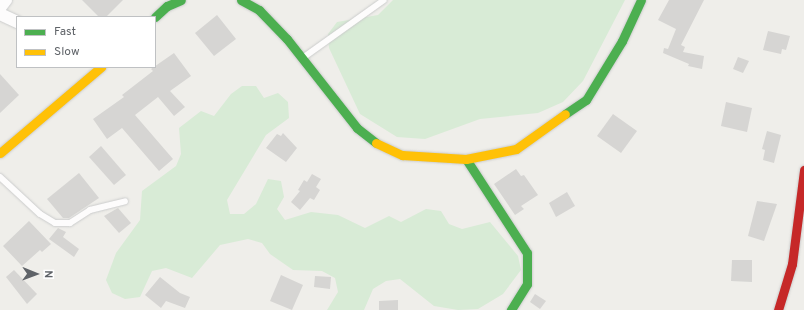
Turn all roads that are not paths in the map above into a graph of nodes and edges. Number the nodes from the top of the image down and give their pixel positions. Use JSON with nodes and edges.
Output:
{"nodes":[{"id":1,"x":6,"y":0,"type":"edge"},
{"id":2,"x":181,"y":0,"type":"edge"},
{"id":3,"x":241,"y":0,"type":"edge"},
{"id":4,"x":384,"y":0,"type":"edge"},
{"id":5,"x":641,"y":0,"type":"edge"},
{"id":6,"x":0,"y":8,"type":"edge"},
{"id":7,"x":0,"y":14,"type":"edge"},
{"id":8,"x":156,"y":16,"type":"edge"},
{"id":9,"x":16,"y":22,"type":"edge"},
{"id":10,"x":303,"y":58,"type":"junction"},
{"id":11,"x":100,"y":68,"type":"edge"},
{"id":12,"x":0,"y":153,"type":"edge"},
{"id":13,"x":466,"y":159,"type":"junction"},
{"id":14,"x":804,"y":170,"type":"edge"},
{"id":15,"x":0,"y":176,"type":"edge"},
{"id":16,"x":126,"y":201,"type":"dead end"},
{"id":17,"x":510,"y":310,"type":"edge"},
{"id":18,"x":778,"y":310,"type":"edge"}],
"edges":[{"from":1,"to":6,"type":"street"},
{"from":2,"to":8,"type":"street"},
{"from":3,"to":10,"type":"street"},
{"from":4,"to":10,"type":"lane"},
{"from":5,"to":13,"type":"street"},
{"from":7,"to":9,"type":"street"},
{"from":10,"to":13,"type":"street"},
{"from":11,"to":12,"type":"street"},
{"from":13,"to":17,"type":"street"},
{"from":14,"to":18,"type":"street"},
{"from":15,"to":16,"type":"lane"}]}
